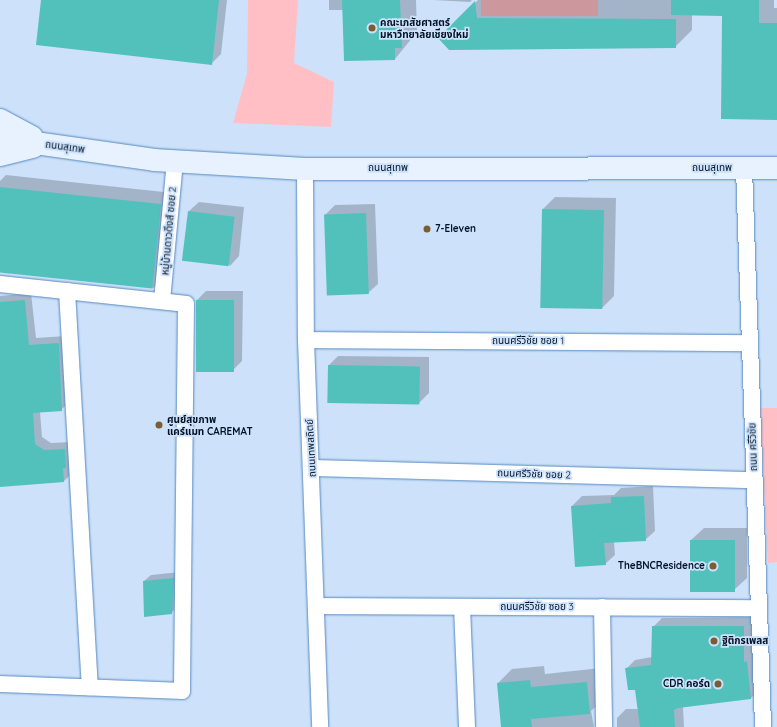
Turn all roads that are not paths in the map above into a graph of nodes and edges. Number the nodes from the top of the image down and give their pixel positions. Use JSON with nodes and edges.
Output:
{"nodes":[{"id":1,"x":0,"y":120,"type":"edge"},
{"id":2,"x":0,"y":138,"type":"edge"},
{"id":3,"x":46,"y":144,"type":"junction"},
{"id":4,"x":0,"y":155,"type":"edge"},
{"id":5,"x":175,"y":161,"type":"junction"},
{"id":6,"x":744,"y":168,"type":"junction"},
{"id":7,"x":777,"y":168,"type":"edge"},
{"id":8,"x":305,"y":169,"type":"junction"},
{"id":9,"x":0,"y":284,"type":"edge"},
{"id":10,"x":67,"y":291,"type":"junction"},
{"id":11,"x":162,"y":301,"type":"junction"},
{"id":12,"x":306,"y":340,"type":"junction"},
{"id":13,"x":749,"y":343,"type":"junction"},
{"id":14,"x":313,"y":468,"type":"junction"},
{"id":15,"x":755,"y":480,"type":"junction"},
{"id":16,"x":316,"y":606,"type":"junction"},
{"id":17,"x":462,"y":607,"type":"junction"},
{"id":18,"x":602,"y":607,"type":"junction"},
{"id":19,"x":759,"y":608,"type":"junction"},
{"id":20,"x":0,"y":684,"type":"edge"},
{"id":21,"x":90,"y":687,"type":"junction"},
{"id":22,"x":320,"y":727,"type":"edge"},
{"id":23,"x":467,"y":727,"type":"edge"},
{"id":24,"x":604,"y":727,"type":"edge"},
{"id":25,"x":763,"y":727,"type":"edge"}],
"edges":[{"from":1,"to":3,"type":"main road"},
{"from":2,"to":3,"type":"main road","name":"ถนนสุเทพ"},
{"from":3,"to":4,"type":"main road"},
{"from":3,"to":5,"type":"main road","name":"ถนนสุเทพ"},
{"from":5,"to":8,"type":"main road","name":"ถนนสุเทพ"},
{"from":5,"to":11,"type":"street","name":"หมู่บ้านดาวดึงส์ ซอย 2"},
{"from":6,"to":7,"type":"main road","name":"ถนนสุเทพ"},
{"from":6,"to":8,"type":"main road","name":"ถนนสุเทพ"},
{"from":6,"to":13,"type":"street","name":"ถนน ศรีวิชัย"},
{"from":8,"to":12,"type":"street","name":"ถนนเทพสถิตย์"},
{"from":9,"to":10,"type":"street"},
{"from":10,"to":11,"type":"street"},
{"from":10,"to":21,"type":"street"},
{"from":11,"to":21,"type":"street"},
{"from":12,"to":13,"type":"street","name":"ถนนศรีวิชัย ซอย 1"},
{"from":12,"to":14,"type":"street","name":"ถนนเทพสถิตย์"},
{"from":13,"to":15,"type":"street","name":"ถนน ศรีวิชัย"},
{"from":14,"to":15,"type":"street","name":"ถนนศรีวิชัย ซอย 2"},
{"from":14,"to":16,"type":"street","name":"ถนนเทพสถิตย์"},
{"from":15,"to":19,"type":"street","name":"ถนน ศรีวิชัย"},
{"from":16,"to":17,"type":"street","name":"ถนนศรีวิชัย ซอย 3"},
{"from":16,"to":22,"type":"street","name":"ถนนเทพสถิตย์"},
{"from":17,"to":18,"type":"street","name":"ถนนศรีวิชัย ซอย 3"},
{"from":17,"to":23,"type":"street"},
{"from":18,"to":19,"type":"street","name":"ถนนศรีวิชัย ซอย 3"},
{"from":18,"to":24,"type":"street"},
{"from":19,"to":25,"type":"street","name":"ถนน ศรีวิชัย"},
{"from":20,"to":21,"type":"street"}]}
